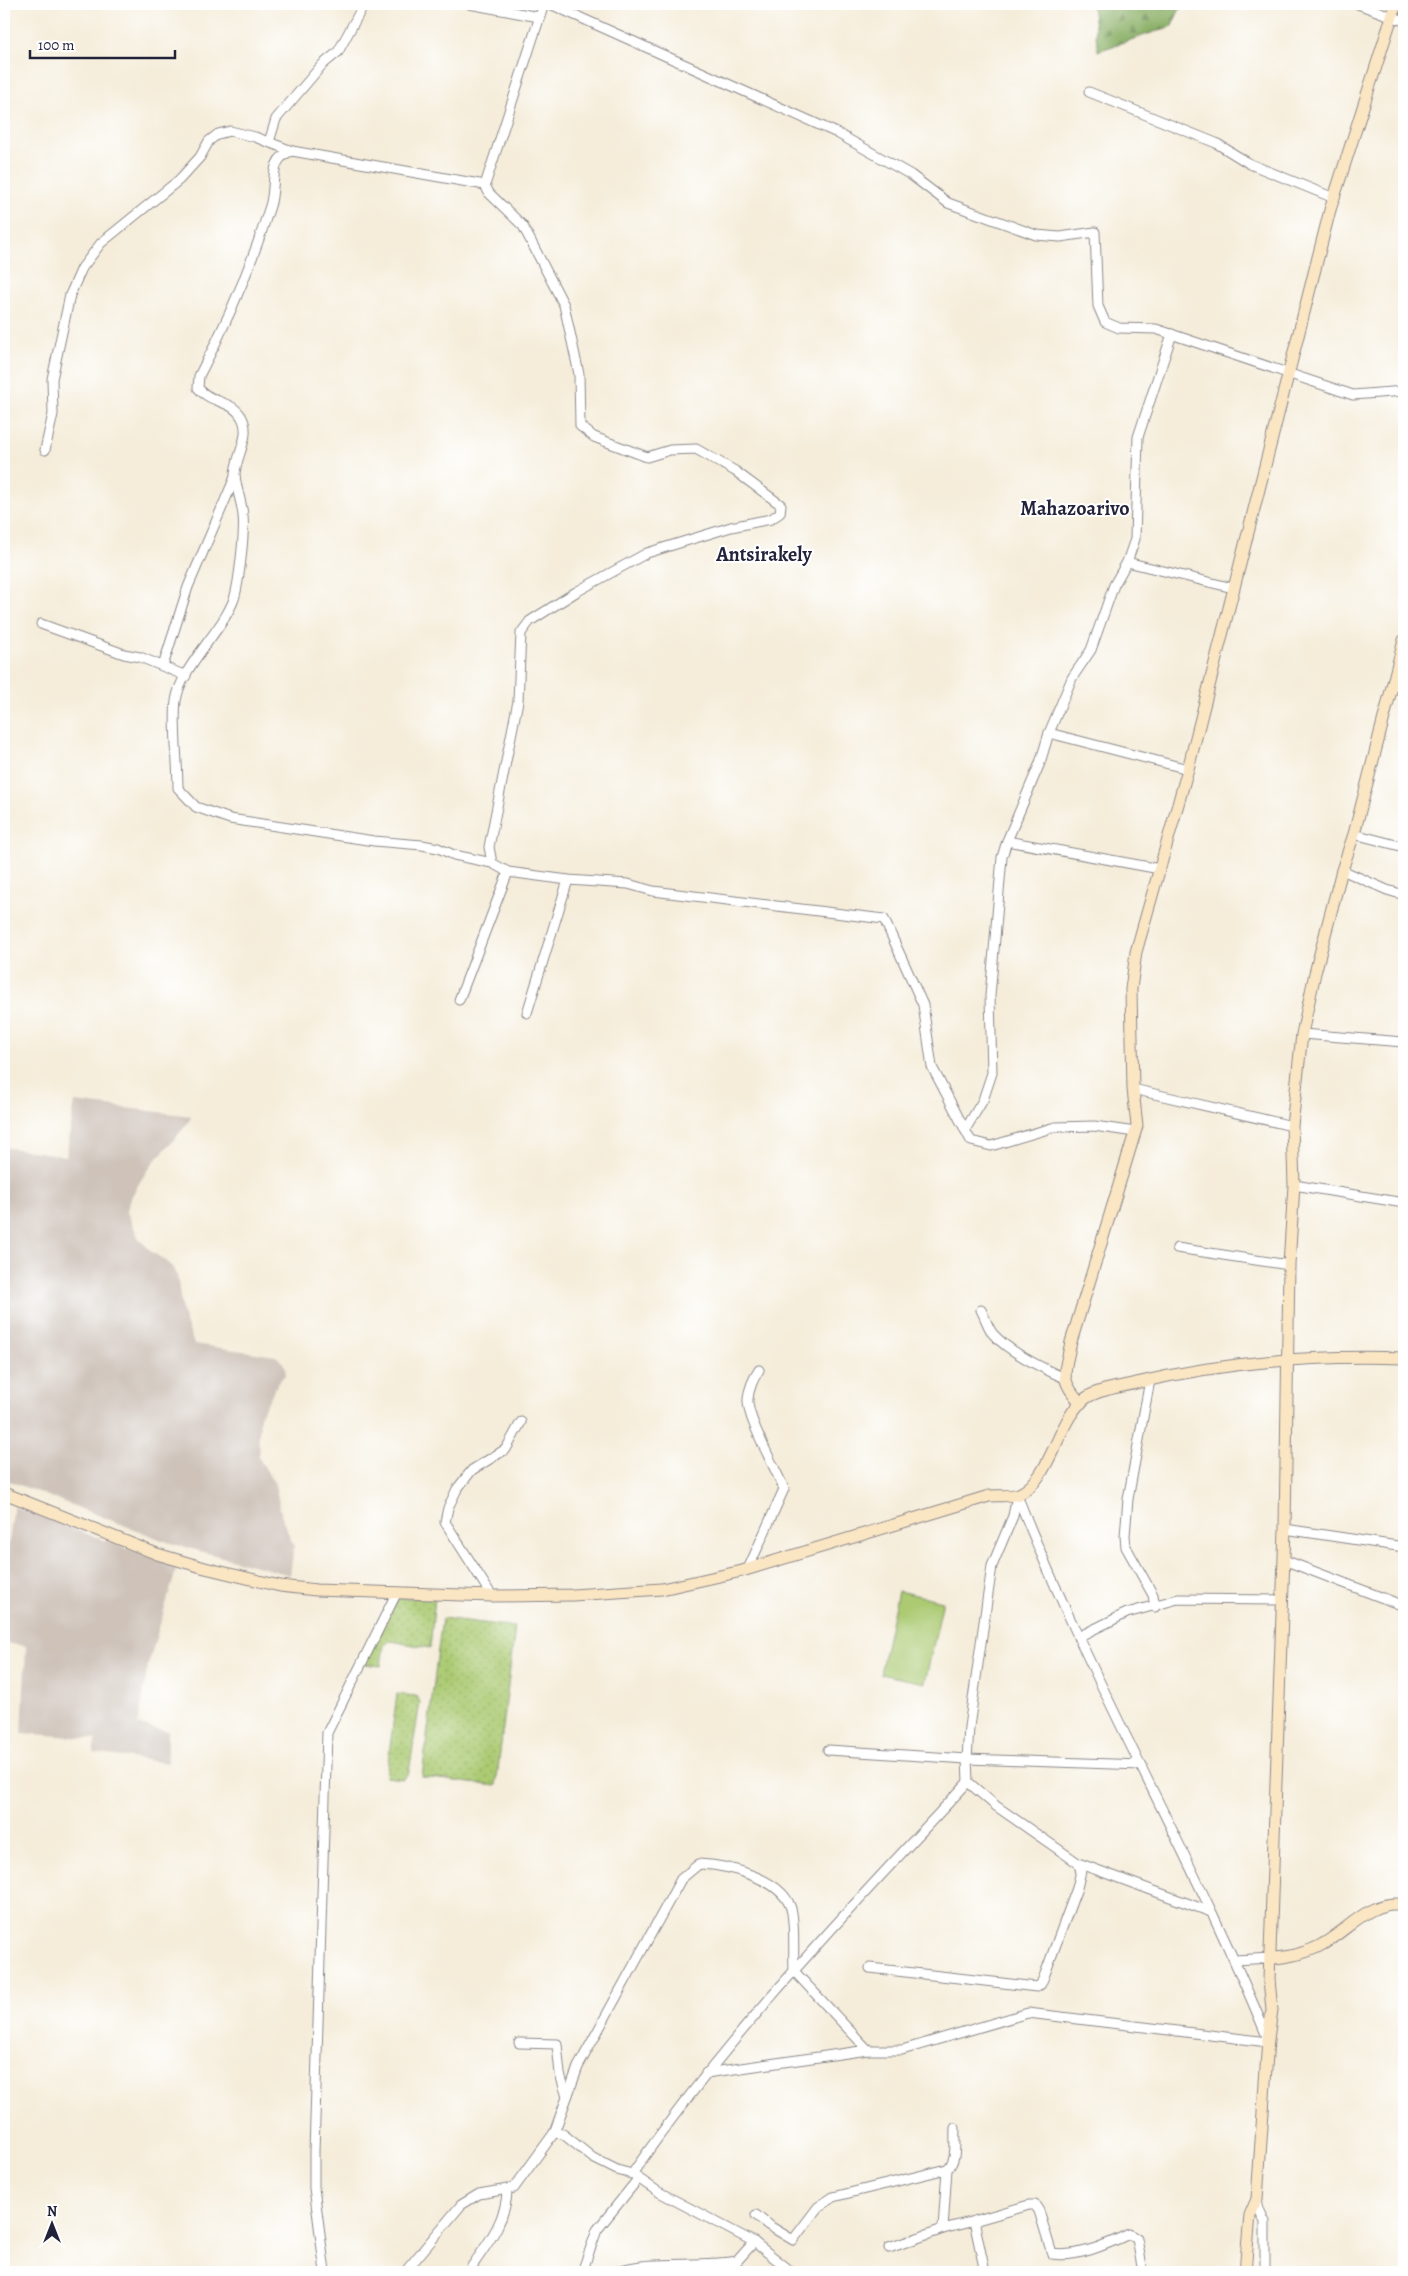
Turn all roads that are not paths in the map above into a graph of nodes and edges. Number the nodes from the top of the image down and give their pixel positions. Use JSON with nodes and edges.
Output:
{"nodes":[{"id":1,"x":364,"y":4,"type":"edge"},
{"id":2,"x":469,"y":4,"type":"edge"},
{"id":3,"x":544,"y":4,"type":"edge"},
{"id":4,"x":550,"y":4,"type":"edge"},
{"id":5,"x":1358,"y":4,"type":"edge"},
{"id":6,"x":1396,"y":4,"type":"edge"},
{"id":7,"x":1392,"y":16,"type":"junction"},
{"id":8,"x":538,"y":17,"type":"junction"},
{"id":9,"x":1404,"y":21,"type":"edge"},
{"id":10,"x":1089,"y":92,"type":"dead end"},
{"id":11,"x":269,"y":142,"type":"junction"},
{"id":12,"x":292,"y":151,"type":"junction"},
{"id":13,"x":485,"y":185,"type":"junction"},
{"id":14,"x":1334,"y":198,"type":"junction"},
{"id":15,"x":1172,"y":334,"type":"junction"},
{"id":16,"x":1287,"y":373,"type":"junction"},
{"id":17,"x":1404,"y":392,"type":"edge"},
{"id":18,"x":45,"y":450,"type":"dead end"},
{"id":19,"x":235,"y":476,"type":"junction"},
{"id":20,"x":1127,"y":562,"type":"junction"},
{"id":21,"x":1233,"y":588,"type":"junction"},
{"id":22,"x":41,"y":624,"type":"dead end"},
{"id":23,"x":1404,"y":640,"type":"edge"},
{"id":24,"x":163,"y":666,"type":"junction"},
{"id":25,"x":186,"y":676,"type":"junction"},
{"id":26,"x":1048,"y":733,"type":"junction"},
{"id":27,"x":1188,"y":769,"type":"junction"},
{"id":28,"x":1354,"y":834,"type":"junction"},
{"id":29,"x":1006,"y":840,"type":"junction"},
{"id":30,"x":1404,"y":847,"type":"edge"},
{"id":31,"x":492,"y":862,"type":"junction"},
{"id":32,"x":1160,"y":869,"type":"junction"},
{"id":33,"x":1342,"y":870,"type":"junction"},
{"id":34,"x":508,"y":872,"type":"junction"},
{"id":35,"x":568,"y":880,"type":"junction"},
{"id":36,"x":1404,"y":895,"type":"edge"},
{"id":37,"x":459,"y":1000,"type":"dead end"},
{"id":38,"x":527,"y":1013,"type":"dead end"},
{"id":39,"x":1302,"y":1034,"type":"junction"},
{"id":40,"x":1404,"y":1042,"type":"edge"},
{"id":41,"x":1133,"y":1089,"type":"junction"},
{"id":42,"x":1292,"y":1126,"type":"junction"},
{"id":43,"x":964,"y":1130,"type":"junction"},
{"id":44,"x":1135,"y":1132,"type":"junction"},
{"id":45,"x":1294,"y":1184,"type":"junction"},
{"id":46,"x":1404,"y":1203,"type":"edge"},
{"id":47,"x":1176,"y":1248,"type":"dead end"},
{"id":48,"x":1289,"y":1265,"type":"junction"},
{"id":49,"x":981,"y":1310,"type":"dead end"},
{"id":50,"x":1404,"y":1358,"type":"edge"},
{"id":51,"x":1288,"y":1361,"type":"junction"},
{"id":52,"x":760,"y":1370,"type":"dead end"},
{"id":53,"x":1064,"y":1378,"type":"junction"},
{"id":54,"x":1150,"y":1380,"type":"junction"},
{"id":55,"x":1080,"y":1404,"type":"junction"},
{"id":56,"x":521,"y":1422,"type":"dead end"},
{"id":57,"x":4,"y":1493,"type":"edge"},
{"id":58,"x":1017,"y":1495,"type":"junction"},
{"id":59,"x":1285,"y":1529,"type":"junction"},
{"id":60,"x":1404,"y":1547,"type":"edge"},
{"id":61,"x":1284,"y":1560,"type":"junction"},
{"id":62,"x":748,"y":1569,"type":"junction"},
{"id":63,"x":397,"y":1592,"type":"junction"},
{"id":64,"x":492,"y":1596,"type":"junction"},
{"id":65,"x":1283,"y":1600,"type":"junction"},
{"id":66,"x":1404,"y":1606,"type":"edge"},
{"id":67,"x":1155,"y":1607,"type":"junction"},
{"id":68,"x":1078,"y":1637,"type":"junction"},
{"id":69,"x":828,"y":1750,"type":"dead end"},
{"id":70,"x":966,"y":1758,"type":"junction"},
{"id":71,"x":1142,"y":1765,"type":"junction"},
{"id":72,"x":968,"y":1782,"type":"junction"},
{"id":73,"x":1078,"y":1863,"type":"junction"},
{"id":74,"x":1404,"y":1905,"type":"edge"},
{"id":75,"x":1211,"y":1912,"type":"junction"},
{"id":76,"x":1271,"y":1958,"type":"junction"},
{"id":77,"x":1235,"y":1960,"type":"junction"},
{"id":78,"x":870,"y":1968,"type":"dead end"},
{"id":79,"x":794,"y":1971,"type":"junction"},
{"id":80,"x":1268,"y":2040,"type":"junction"},
{"id":81,"x":519,"y":2042,"type":"dead end"},
{"id":82,"x":868,"y":2050,"type":"junction"},
{"id":83,"x":706,"y":2073,"type":"junction"},
{"id":84,"x":567,"y":2098,"type":"junction"},
{"id":85,"x":954,"y":2128,"type":"dead end"},
{"id":86,"x":554,"y":2133,"type":"junction"},
{"id":87,"x":947,"y":2168,"type":"junction"},
{"id":88,"x":635,"y":2176,"type":"junction"},
{"id":89,"x":508,"y":2190,"type":"junction"},
{"id":90,"x":1257,"y":2199,"type":"junction"},
{"id":91,"x":756,"y":2215,"type":"dead end"},
{"id":92,"x":974,"y":2221,"type":"junction"},
{"id":93,"x":943,"y":2229,"type":"junction"},
{"id":94,"x":754,"y":2242,"type":"junction"},
{"id":95,"x":888,"y":2248,"type":"dead end"},
{"id":96,"x":325,"y":2272,"type":"edge"},
{"id":97,"x":405,"y":2272,"type":"edge"},
{"id":98,"x":468,"y":2272,"type":"edge"},
{"id":99,"x":582,"y":2272,"type":"edge"},
{"id":100,"x":615,"y":2272,"type":"edge"},
{"id":101,"x":792,"y":2272,"type":"edge"},
{"id":102,"x":985,"y":2272,"type":"edge"},
{"id":103,"x":1142,"y":2272,"type":"edge"},
{"id":104,"x":1245,"y":2272,"type":"edge"},
{"id":105,"x":1265,"y":2272,"type":"edge"}],
"edges":[{"from":1,"to":11,"type":"street"},
{"from":2,"to":8,"type":"street"},
{"from":3,"to":8,"type":"street"},
{"from":4,"to":15,"type":"street"},
{"from":5,"to":7,"type":"street"},
{"from":6,"to":7,"type":"main road"},
{"from":7,"to":9,"type":"street"},
{"from":7,"to":14,"type":"main road"},
{"from":8,"to":13,"type":"street"},
{"from":10,"to":14,"type":"street"},
{"from":11,"to":12,"type":"street"},
{"from":11,"to":18,"type":"street"},
{"from":12,"to":13,"type":"street"},
{"from":12,"to":19,"type":"street"},
{"from":13,"to":31,"type":"street"},
{"from":14,"to":16,"type":"main road"},
{"from":15,"to":16,"type":"street"},
{"from":15,"to":20,"type":"street"},
{"from":16,"to":17,"type":"street"},
{"from":16,"to":21,"type":"main road"},
{"from":19,"to":24,"type":"street"},
{"from":19,"to":25,"type":"street"},
{"from":20,"to":21,"type":"street"},
{"from":20,"to":26,"type":"street"},
{"from":21,"to":27,"type":"main road"},
{"from":22,"to":24,"type":"street"},
{"from":23,"to":28,"type":"main road"},
{"from":24,"to":25,"type":"street"},
{"from":25,"to":31,"type":"street"},
{"from":26,"to":27,"type":"street"},
{"from":26,"to":29,"type":"street"},
{"from":27,"to":32,"type":"main road"},
{"from":28,"to":30,"type":"street"},
{"from":28,"to":33,"type":"main road"},
{"from":29,"to":32,"type":"street"},
{"from":29,"to":43,"type":"street"},
{"from":31,"to":34,"type":"street"},
{"from":32,"to":41,"type":"main road"},
{"from":33,"to":36,"type":"street"},
{"from":33,"to":39,"type":"main road"},
{"from":34,"to":35,"type":"street"},
{"from":34,"to":37,"type":"street"},
{"from":35,"to":38,"type":"street"},
{"from":35,"to":43,"type":"street"},
{"from":39,"to":40,"type":"street"},
{"from":39,"to":42,"type":"main road"},
{"from":41,"to":42,"type":"street"},
{"from":41,"to":44,"type":"main road"},
{"from":42,"to":45,"type":"main road"},
{"from":43,"to":44,"type":"street"},
{"from":44,"to":53,"type":"main road"},
{"from":45,"to":46,"type":"street"},
{"from":45,"to":48,"type":"main road"},
{"from":47,"to":48,"type":"street"},
{"from":48,"to":51,"type":"main road"},
{"from":49,"to":53,"type":"street"},
{"from":50,"to":51,"type":"main road"},
{"from":51,"to":54,"type":"main road"},
{"from":51,"to":59,"type":"main road"},
{"from":52,"to":62,"type":"street"},
{"from":53,"to":55,"type":"main road"},
{"from":54,"to":55,"type":"main road"},
{"from":54,"to":67,"type":"street"},
{"from":55,"to":58,"type":"main road"},
{"from":56,"to":64,"type":"street"},
{"from":57,"to":63,"type":"main road"},
{"from":58,"to":62,"type":"main road"},
{"from":58,"to":68,"type":"street"},
{"from":58,"to":70,"type":"street"},
{"from":59,"to":60,"type":"street"},
{"from":59,"to":61,"type":"main road"},
{"from":61,"to":65,"type":"main road"},
{"from":61,"to":66,"type":"street"},
{"from":62,"to":64,"type":"main road"},
{"from":63,"to":64,"type":"main road"},
{"from":63,"to":96,"type":"street"},
{"from":65,"to":67,"type":"street"},
{"from":65,"to":76,"type":"main road"},
{"from":67,"to":68,"type":"street"},
{"from":68,"to":71,"type":"street"},
{"from":69,"to":70,"type":"street"},
{"from":70,"to":71,"type":"street"},
{"from":70,"to":72,"type":"street"},
{"from":71,"to":75,"type":"street"},
{"from":72,"to":73,"type":"street"},
{"from":72,"to":79,"type":"street"},
{"from":73,"to":75,"type":"street"},
{"from":73,"to":78,"type":"street"},
{"from":74,"to":76,"type":"main road"},
{"from":75,"to":77,"type":"street"},
{"from":76,"to":77,"type":"street"},
{"from":76,"to":80,"type":"main road"},
{"from":77,"to":80,"type":"street"},
{"from":79,"to":82,"type":"street"},
{"from":79,"to":83,"type":"street"},
{"from":79,"to":84,"type":"street"},
{"from":80,"to":82,"type":"street"},
{"from":80,"to":90,"type":"main road"},
{"from":81,"to":84,"type":"street"},
{"from":82,"to":83,"type":"street"},
{"from":83,"to":88,"type":"street"},
{"from":84,"to":86,"type":"street"},
{"from":85,"to":87,"type":"street"},
{"from":86,"to":88,"type":"street"},
{"from":86,"to":89,"type":"street"},
{"from":87,"to":91,"type":"street"},
{"from":87,"to":93,"type":"street"},
{"from":88,"to":94,"type":"street"},
{"from":88,"to":99,"type":"street"},
{"from":89,"to":97,"type":"street"},
{"from":89,"to":98,"type":"street"},
{"from":90,"to":104,"type":"main road"},
{"from":90,"to":105,"type":"street"},
{"from":92,"to":93,"type":"street"},
{"from":92,"to":102,"type":"street"},
{"from":92,"to":103,"type":"street"},
{"from":93,"to":95,"type":"street"},
{"from":94,"to":100,"type":"street"},
{"from":94,"to":101,"type":"street"}]}
